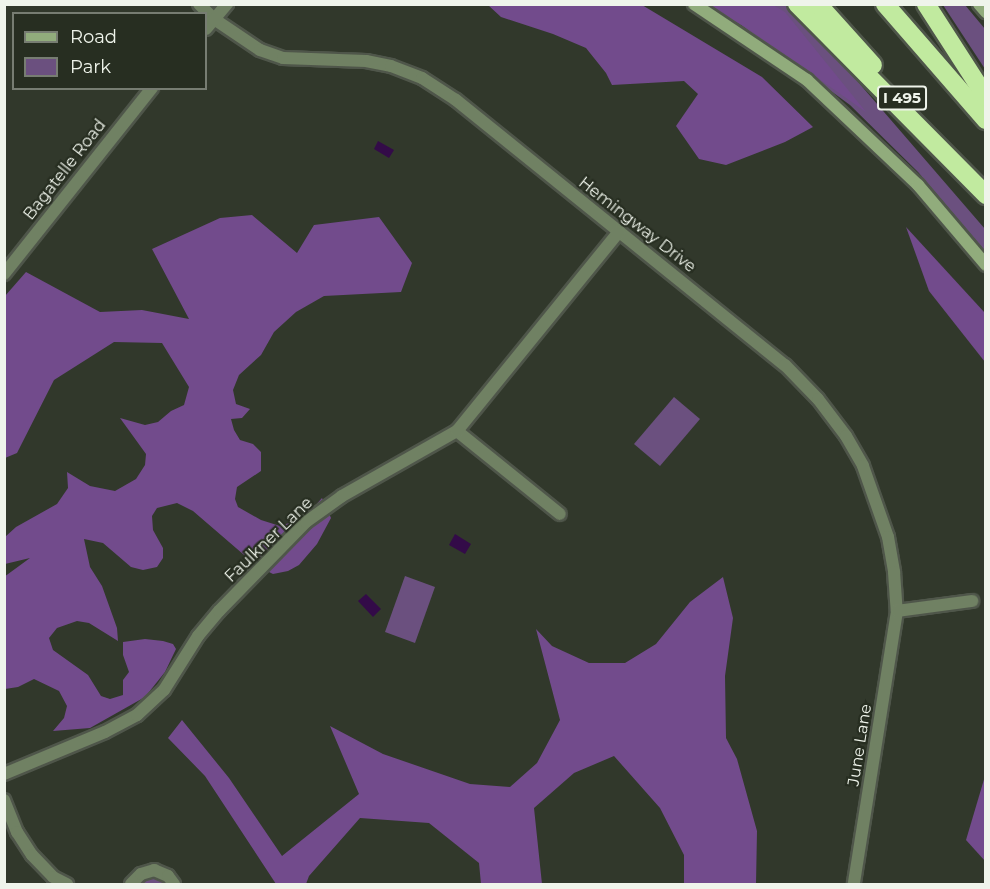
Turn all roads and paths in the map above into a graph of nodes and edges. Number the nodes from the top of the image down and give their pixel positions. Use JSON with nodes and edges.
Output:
{"nodes":[{"id":1,"x":227,"y":4,"type":"edge"},
{"id":2,"x":694,"y":4,"type":"edge"},
{"id":3,"x":796,"y":4,"type":"edge"},
{"id":4,"x":818,"y":4,"type":"edge"},
{"id":5,"x":885,"y":4,"type":"edge"},
{"id":6,"x":926,"y":4,"type":"edge"},
{"id":7,"x":980,"y":4,"type":"edge"},
{"id":8,"x":986,"y":12,"type":"edge"},
{"id":9,"x":210,"y":24,"type":"edge"},
{"id":10,"x":150,"y":90,"type":"edge"},
{"id":11,"x":986,"y":97,"type":"edge"},
{"id":12,"x":986,"y":120,"type":"edge"},
{"id":13,"x":986,"y":195,"type":"edge"},
{"id":14,"x":619,"y":232,"type":"junction"},
{"id":15,"x":986,"y":265,"type":"edge"},
{"id":16,"x":4,"y":274,"type":"edge"},
{"id":17,"x":457,"y":432,"type":"junction"},
{"id":18,"x":560,"y":514,"type":"dead end"},
{"id":19,"x":972,"y":601,"type":"dead end"},
{"id":20,"x":897,"y":611,"type":"junction"},
{"id":21,"x":4,"y":774,"type":"edge"},
{"id":22,"x":4,"y":800,"type":"edge"},
{"id":23,"x":67,"y":885,"type":"edge"},
{"id":24,"x":131,"y":885,"type":"edge"},
{"id":25,"x":174,"y":885,"type":"edge"},
{"id":26,"x":854,"y":885,"type":"edge"}],
"edges":[{"from":1,"to":9,"type":"street"},
{"from":2,"to":15,"type":"main road"},
{"from":3,"to":13,"type":"highway"},
{"from":4,"to":13,"type":"highway","number":"I 495"},
{"from":5,"to":12,"type":"highway","number":"I 495"},
{"from":6,"to":11,"type":"highway"},
{"from":7,"to":8,"type":"main road"},
{"from":9,"to":14,"type":"street","name":"Hemingway Drive"},
{"from":10,"to":16,"type":"street","name":"Bagatelle Road"},
{"from":14,"to":17,"type":"street","name":"Faulkner Lane"},
{"from":14,"to":20,"type":"street","name":"Hemingway Drive"},
{"from":17,"to":18,"type":"street"},
{"from":17,"to":21,"type":"street","name":"Faulkner Lane"},
{"from":19,"to":20,"type":"street"},
{"from":20,"to":26,"type":"street","name":"June Lane"},
{"from":22,"to":23,"type":"street"},
{"from":24,"to":25,"type":"street"}]}
